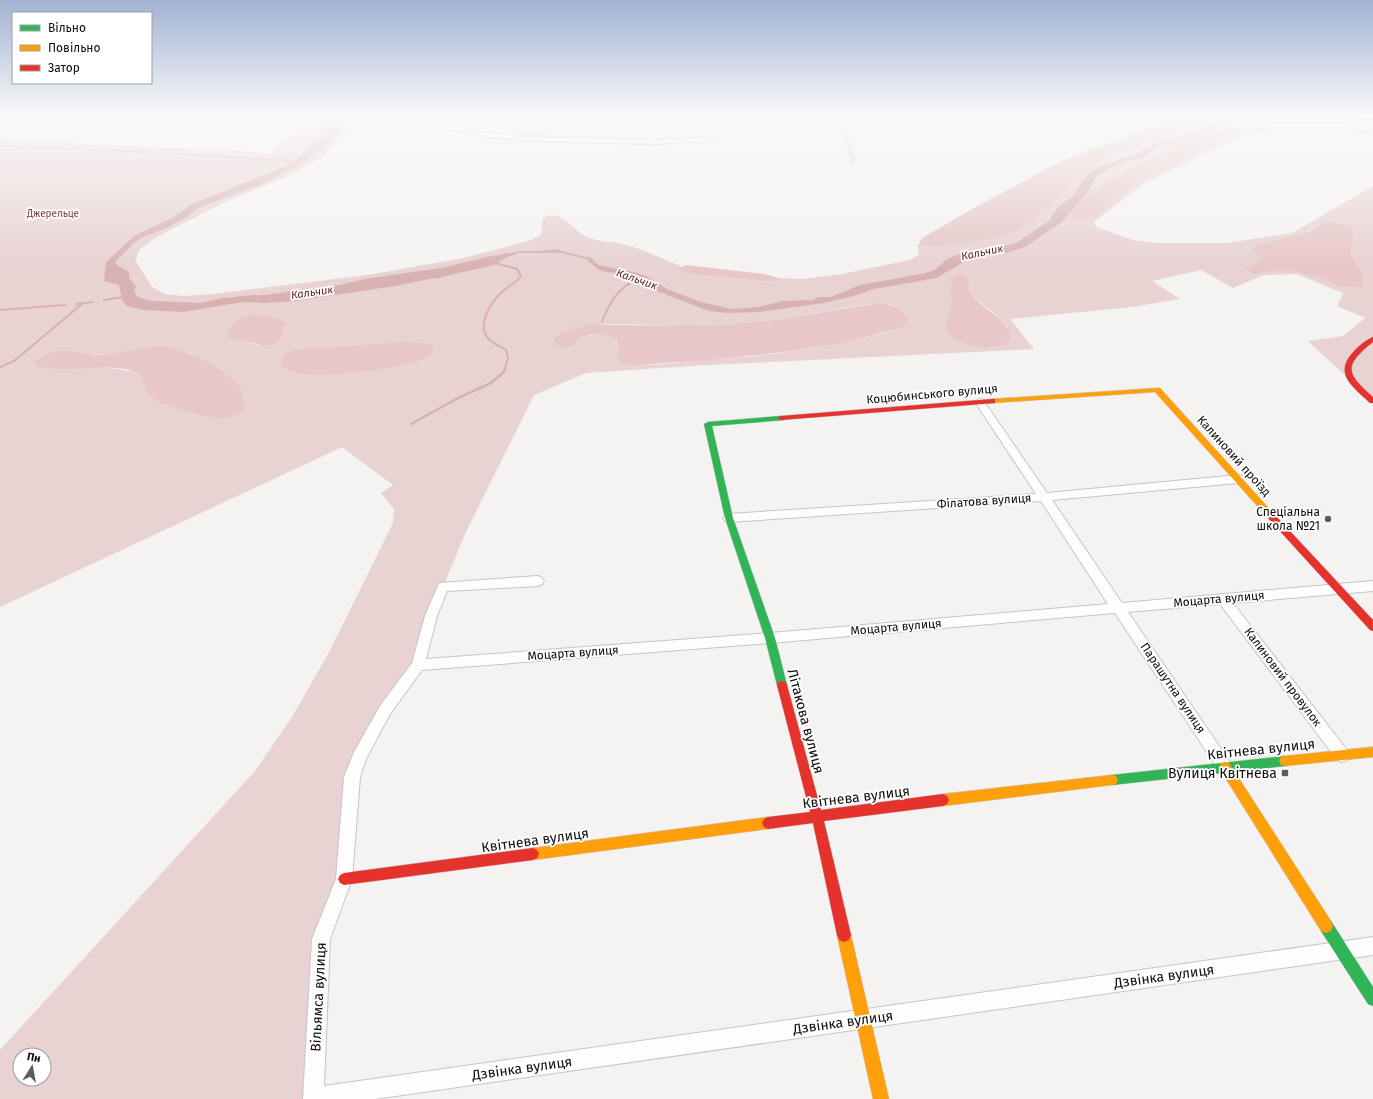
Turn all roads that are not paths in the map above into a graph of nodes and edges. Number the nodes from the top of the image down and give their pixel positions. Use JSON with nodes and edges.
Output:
{"nodes":[{"id":1,"x":1373,"y":339,"type":"edge"},
{"id":2,"x":1157,"y":390,"type":"joint"},
{"id":3,"x":1373,"y":401,"type":"edge"},
{"id":4,"x":980,"y":402,"type":"junction"},
{"id":5,"x":708,"y":424,"type":"joint"},
{"id":6,"x":1238,"y":479,"type":"junction"},
{"id":7,"x":1044,"y":497,"type":"junction"},
{"id":8,"x":730,"y":518,"type":"junction"},
{"id":9,"x":538,"y":581,"type":"dead end"},
{"id":10,"x":1373,"y":586,"type":"edge"},
{"id":11,"x":1338,"y":588,"type":"junction"},
{"id":12,"x":1223,"y":599,"type":"junction"},
{"id":13,"x":1118,"y":608,"type":"junction"},
{"id":14,"x":1373,"y":627,"type":"edge"},
{"id":15,"x":770,"y":638,"type":"junction"},
{"id":16,"x":418,"y":665,"type":"junction"},
{"id":17,"x":1373,"y":752,"type":"edge"},
{"id":18,"x":1342,"y":755,"type":"junction"},
{"id":19,"x":1225,"y":767,"type":"junction"},
{"id":20,"x":817,"y":816,"type":"junction"},
{"id":21,"x":344,"y":879,"type":"junction"},
{"id":22,"x":1373,"y":946,"type":"edge"},
{"id":23,"x":1342,"y":951,"type":"junction"},
{"id":24,"x":1373,"y":999,"type":"edge"},
{"id":25,"x":863,"y":1019,"type":"junction"},
{"id":26,"x":313,"y":1098,"type":"edge"},
{"id":27,"x":881,"y":1099,"type":"edge"}],
"edges":[{"from":1,"to":3,"type":"street"},
{"from":2,"to":4,"type":"street","name":"Коцюбинського вулиця"},
{"from":2,"to":6,"type":"street","name":"Калиновий проїзд"},
{"from":4,"to":5,"type":"street","name":"Коцюбинського вулиця"},
{"from":4,"to":7,"type":"street","name":"Парашутна вулиця"},
{"from":5,"to":8,"type":"street","name":"Літакова вулиця"},
{"from":6,"to":7,"type":"street","name":"Філатова вулиця"},
{"from":6,"to":11,"type":"street","name":"Калиновий проїзд"},
{"from":7,"to":8,"type":"street","name":"Філатова вулиця"},
{"from":7,"to":13,"type":"street","name":"Парашутна вулиця"},
{"from":8,"to":15,"type":"street","name":"Літакова вулиця"},
{"from":9,"to":16,"type":"street","name":"Вільямса вулиця"},
{"from":10,"to":11,"type":"street","name":"Моцарта вулиця"},
{"from":11,"to":12,"type":"street","name":"Моцарта вулиця"},
{"from":11,"to":14,"type":"street","name":"Калиновий проїзд"},
{"from":12,"to":13,"type":"street","name":"Моцарта вулиця"},
{"from":12,"to":18,"type":"street","name":"Калиновий провулок"},
{"from":13,"to":15,"type":"street","name":"Моцарта вулиця"},
{"from":13,"to":19,"type":"street","name":"Парашутна вулиця"},
{"from":15,"to":16,"type":"street","name":"Моцарта вулиця"},
{"from":15,"to":20,"type":"street","name":"Літакова вулиця"},
{"from":16,"to":21,"type":"street","name":"Вільямса вулиця"},
{"from":17,"to":18,"type":"street","name":"Квітнева вулиця"},
{"from":18,"to":19,"type":"street","name":"Квітнева вулиця"},
{"from":19,"to":20,"type":"street","name":"Квітнева вулиця"},
{"from":19,"to":23,"type":"street","name":"Парашутна вулиця"},
{"from":20,"to":21,"type":"street","name":"Квітнева вулиця"},
{"from":20,"to":25,"type":"street","name":"Літакова вулиця"},
{"from":21,"to":26,"type":"street","name":"Вільямса вулиця"},
{"from":22,"to":23,"type":"street","name":"Дзвінка вулиця"},
{"from":23,"to":24,"type":"street","name":"Парашутна вулиця"},
{"from":23,"to":25,"type":"street","name":"Дзвінка вулиця"},
{"from":25,"to":26,"type":"street","name":"Дзвінка вулиця"},
{"from":25,"to":27,"type":"street","name":"Літакова вулиця"}]}
